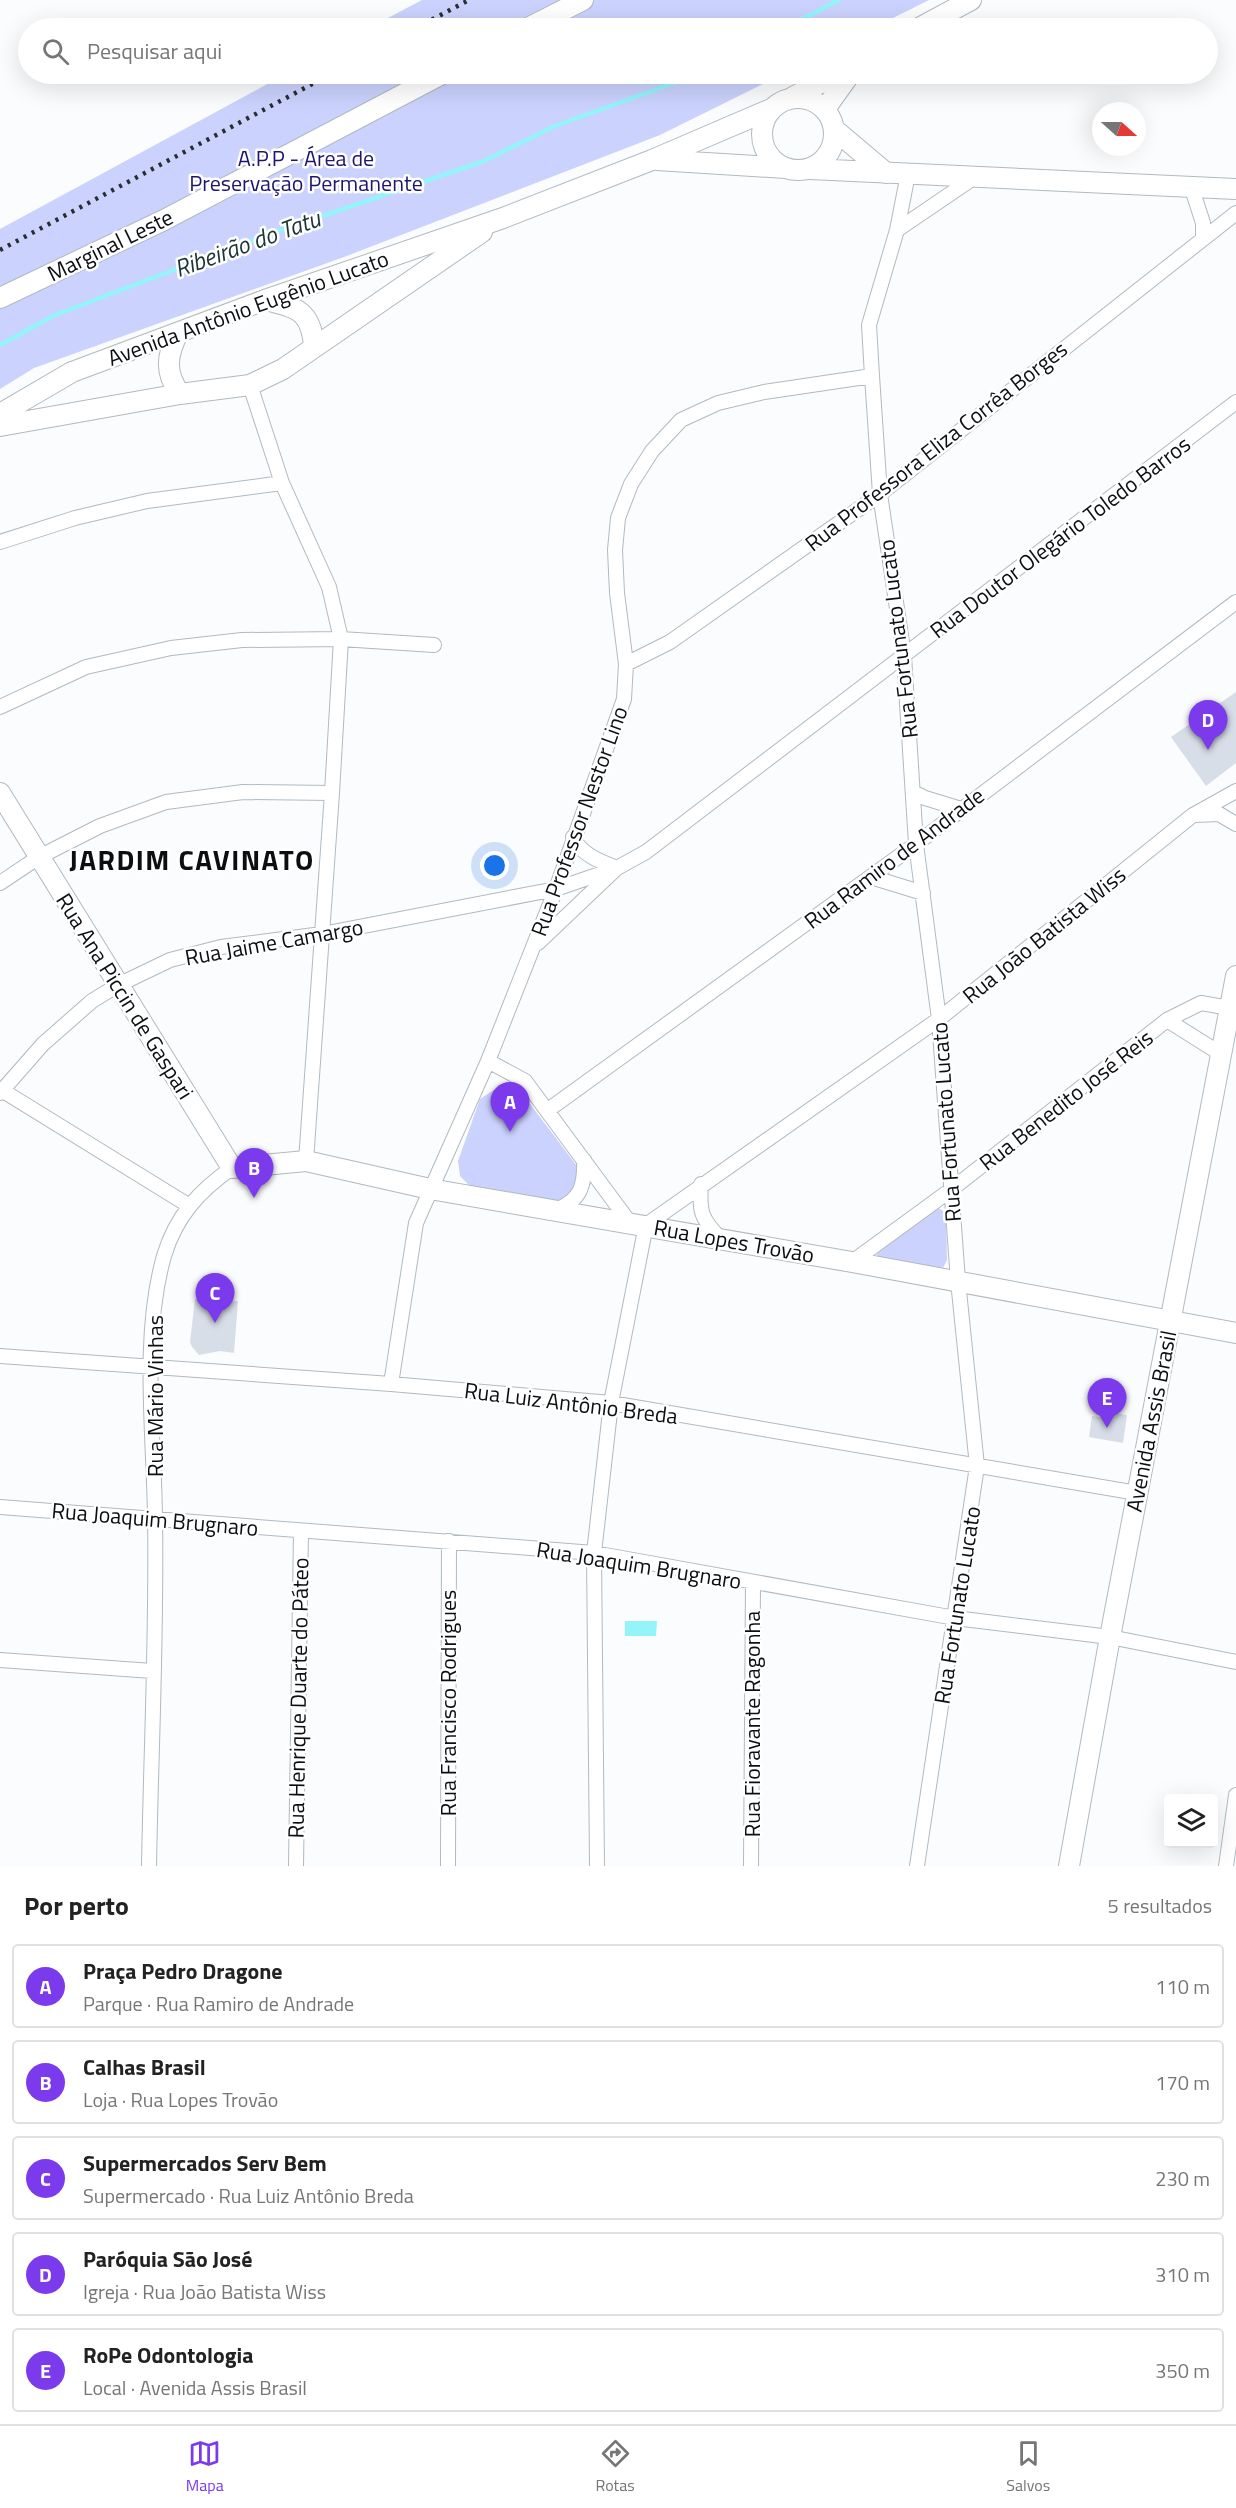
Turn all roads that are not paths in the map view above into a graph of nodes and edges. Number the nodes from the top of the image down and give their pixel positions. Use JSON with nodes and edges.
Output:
{"nodes":[{"id":1,"x":583,"y":0,"type":"edge"},
{"id":2,"x":971,"y":0,"type":"edge"},
{"id":3,"x":548,"y":18,"type":"edge"},
{"id":4,"x":938,"y":18,"type":"edge"},
{"id":5,"x":422,"y":84,"type":"edge"},
{"id":6,"x":818,"y":84,"type":"edge"},
{"id":7,"x":843,"y":84,"type":"edge"},
{"id":8,"x":793,"y":97,"type":"junction"},
{"id":9,"x":771,"y":109,"type":"junction"},
{"id":10,"x":825,"y":109,"type":"junction"},
{"id":11,"x":835,"y":130,"type":"junction"},
{"id":12,"x":652,"y":160,"type":"junction"},
{"id":13,"x":786,"y":168,"type":"junction"},
{"id":14,"x":810,"y":168,"type":"junction"},
{"id":15,"x":886,"y":173,"type":"junction"},
{"id":16,"x":908,"y":174,"type":"junction"},
{"id":17,"x":975,"y":177,"type":"junction"},
{"id":18,"x":1191,"y":186,"type":"junction"},
{"id":19,"x":1236,"y":189,"type":"edge"},
{"id":20,"x":1236,"y":213,"type":"edge"},
{"id":21,"x":503,"y":218,"type":"junction"},
{"id":22,"x":897,"y":230,"type":"junction"},
{"id":23,"x":1203,"y":238,"type":"junction"},
{"id":24,"x":0,"y":298,"type":"edge"},
{"id":25,"x":265,"y":300,"type":"junction"},
{"id":26,"x":178,"y":333,"type":"junction"},
{"id":27,"x":314,"y":346,"type":"junction"},
{"id":28,"x":872,"y":376,"type":"junction"},
{"id":29,"x":250,"y":385,"type":"junction"},
{"id":30,"x":180,"y":394,"type":"junction"},
{"id":31,"x":1236,"y":402,"type":"edge"},
{"id":32,"x":0,"y":414,"type":"edge"},
{"id":33,"x":0,"y":426,"type":"edge"},
{"id":34,"x":282,"y":483,"type":"junction"},
{"id":35,"x":880,"y":494,"type":"junction"},
{"id":36,"x":0,"y":542,"type":"edge"},
{"id":37,"x":1236,"y":602,"type":"edge"},
{"id":38,"x":340,"y":639,"type":"junction"},
{"id":39,"x":434,"y":645,"type":"dead end"},
{"id":40,"x":904,"y":656,"type":"junction"},
{"id":41,"x":626,"y":664,"type":"junction"},
{"id":42,"x":0,"y":707,"type":"edge"},
{"id":43,"x":1236,"y":790,"type":"edge"},
{"id":44,"x":913,"y":792,"type":"junction"},
{"id":45,"x":0,"y":793,"type":"edge"},
{"id":46,"x":332,"y":793,"type":"junction"},
{"id":47,"x":961,"y":809,"type":"junction"},
{"id":48,"x":1193,"y":815,"type":"junction"},
{"id":49,"x":1236,"y":824,"type":"edge"},
{"id":50,"x":573,"y":837,"type":"junction"},
{"id":51,"x":916,"y":844,"type":"junction"},
{"id":52,"x":39,"y":856,"type":"junction"},
{"id":53,"x":617,"y":868,"type":"junction"},
{"id":54,"x":871,"y":877,"type":"junction"},
{"id":55,"x":0,"y":883,"type":"edge"},
{"id":56,"x":556,"y":889,"type":"junction"},
{"id":57,"x":922,"y":893,"type":"junction"},
{"id":58,"x":322,"y":934,"type":"junction"},
{"id":59,"x":534,"y":946,"type":"junction"},
{"id":60,"x":1236,"y":976,"type":"edge"},
{"id":61,"x":118,"y":985,"type":"junction"},
{"id":62,"x":1233,"y":1009,"type":"edge"},
{"id":63,"x":939,"y":1019,"type":"junction"},
{"id":64,"x":1167,"y":1020,"type":"junction"},
{"id":65,"x":1221,"y":1054,"type":"junction"},
{"id":66,"x":488,"y":1060,"type":"junction"},
{"id":67,"x":0,"y":1091,"type":"edge"},
{"id":68,"x":548,"y":1110,"type":"junction"},
{"id":69,"x":584,"y":1160,"type":"junction"},
{"id":70,"x":306,"y":1161,"type":"junction"},
{"id":71,"x":232,"y":1168,"type":"junction"},
{"id":72,"x":701,"y":1184,"type":"junction"},
{"id":73,"x":430,"y":1189,"type":"junction"},
{"id":74,"x":952,"y":1190,"type":"junction"},
{"id":75,"x":188,"y":1205,"type":"junction"},
{"id":76,"x":555,"y":1210,"type":"junction"},
{"id":77,"x":638,"y":1224,"type":"junction"},
{"id":78,"x":720,"y":1238,"type":"junction"},
{"id":79,"x":852,"y":1262,"type":"junction"},
{"id":80,"x":958,"y":1281,"type":"junction"},
{"id":81,"x":1170,"y":1320,"type":"junction"},
{"id":82,"x":1236,"y":1333,"type":"edge"},
{"id":83,"x":0,"y":1356,"type":"edge"},
{"id":84,"x":151,"y":1368,"type":"junction"},
{"id":85,"x":392,"y":1384,"type":"junction"},
{"id":86,"x":611,"y":1403,"type":"junction"},
{"id":87,"x":977,"y":1466,"type":"junction"},
{"id":88,"x":1137,"y":1493,"type":"junction"},
{"id":89,"x":0,"y":1507,"type":"edge"},
{"id":90,"x":155,"y":1519,"type":"junction"},
{"id":91,"x":300,"y":1531,"type":"junction"},
{"id":92,"x":449,"y":1541,"type":"junction"},
{"id":93,"x":594,"y":1553,"type":"junction"},
{"id":94,"x":753,"y":1582,"type":"junction"},
{"id":95,"x":955,"y":1618,"type":"junction"},
{"id":96,"x":1110,"y":1637,"type":"junction"},
{"id":97,"x":0,"y":1660,"type":"edge"},
{"id":98,"x":1236,"y":1662,"type":"edge"},
{"id":99,"x":152,"y":1671,"type":"junction"},
{"id":100,"x":1236,"y":1795,"type":"edge"},
{"id":101,"x":149,"y":1866,"type":"edge"},
{"id":102,"x":296,"y":1866,"type":"edge"},
{"id":103,"x":448,"y":1866,"type":"edge"},
{"id":104,"x":597,"y":1866,"type":"edge"},
{"id":105,"x":751,"y":1866,"type":"edge"},
{"id":106,"x":917,"y":1866,"type":"edge"},
{"id":107,"x":1068,"y":1866,"type":"edge"},
{"id":108,"x":1226,"y":1866,"type":"edge"}],
"edges":[{"from":1,"to":3,"type":"main road"},
{"from":2,"to":4,"type":"main road"},
{"from":5,"to":24,"type":"main road","name":"Marginal Leste"},
{"from":6,"to":8,"type":"main road"},
{"from":7,"to":10,"type":"main road"},
{"from":8,"to":9,"type":"main road"},
{"from":8,"to":10,"type":"main road"},
{"from":9,"to":12,"type":"main road","name":"Avenida Antônio Eugênio Lucato"},
{"from":9,"to":13,"type":"main road"},
{"from":10,"to":11,"type":"main road"},
{"from":11,"to":14,"type":"main road"},
{"from":11,"to":15,"type":"main road"},
{"from":12,"to":13,"type":"main road","name":"Avenida Antônio Eugênio Lucato"},
{"from":12,"to":21,"type":"main road","name":"Avenida Antônio Eugênio Lucato"},
{"from":13,"to":14,"type":"main road"},
{"from":14,"to":15,"type":"main road"},
{"from":15,"to":16,"type":"main road"},
{"from":16,"to":17,"type":"main road"},
{"from":16,"to":22,"type":"street"},
{"from":17,"to":18,"type":"main road"},
{"from":17,"to":22,"type":"street"},
{"from":18,"to":19,"type":"main road"},
{"from":18,"to":23,"type":"street"},
{"from":20,"to":23,"type":"street","name":"Rua Professora Eliza Corrêa Borges"},
{"from":21,"to":25,"type":"main road","name":"Avenida Antônio Eugênio Lucato"},
{"from":21,"to":27,"type":"main road","name":"Avenida Antônio Eugênio Lucato"},
{"from":22,"to":28,"type":"street"},
{"from":23,"to":35,"type":"street","name":"Rua Professora Eliza Corrêa Borges"},
{"from":25,"to":26,"type":"main road","name":"Avenida Antônio Eugênio Lucato"},
{"from":25,"to":27,"type":"main road"},
{"from":26,"to":30,"type":"main road"},
{"from":26,"to":32,"type":"main road","name":"Avenida Antônio Eugênio Lucato"},
{"from":27,"to":29,"type":"main road","name":"Avenida Antônio Eugênio Lucato"},
{"from":28,"to":35,"type":"street","name":"Rua Fortunato Lucato"},
{"from":28,"to":41,"type":"street","name":"Rua Professor Nestor Lino"},
{"from":29,"to":30,"type":"main road","name":"Avenida Antônio Eugênio Lucato"},
{"from":29,"to":34,"type":"street"},
{"from":30,"to":33,"type":"main road","name":"Avenida Antônio Eugênio Lucato"},
{"from":31,"to":40,"type":"street","name":"Rua Doutor Olegário Toledo Barros"},
{"from":34,"to":36,"type":"street"},
{"from":34,"to":38,"type":"street"},
{"from":35,"to":40,"type":"street","name":"Rua Fortunato Lucato"},
{"from":35,"to":41,"type":"street","name":"Rua Professora Eliza Corrêa Borges"},
{"from":37,"to":47,"type":"street","name":"Rua Ramiro de Andrade"},
{"from":38,"to":39,"type":"street"},
{"from":38,"to":42,"type":"street"},
{"from":38,"to":46,"type":"street"},
{"from":40,"to":44,"type":"street","name":"Rua Fortunato Lucato"},
{"from":40,"to":53,"type":"street","name":"Rua Doutor Olegário Toledo Barros"},
{"from":41,"to":50,"type":"street","name":"Rua Professor Nestor Lino"},
{"from":43,"to":48,"type":"street","name":"Rua João Batista Wiss"},
{"from":44,"to":47,"type":"street"},
{"from":44,"to":51,"type":"street","name":"Rua Fortunato Lucato"},
{"from":45,"to":52,"type":"main road","name":"Rua Ana Piccin de Gaspari"},
{"from":46,"to":52,"type":"street"},
{"from":46,"to":58,"type":"street"},
{"from":47,"to":51,"type":"street","name":"Rua Ramiro de Andrade"},
{"from":48,"to":49,"type":"street"},
{"from":48,"to":63,"type":"street","name":"Rua João Batista Wiss"},
{"from":50,"to":53,"type":"street"},
{"from":50,"to":56,"type":"street","name":"Rua Professor Nestor Lino"},
{"from":51,"to":54,"type":"street","name":"Rua Ramiro de Andrade"},
{"from":51,"to":57,"type":"street","name":"Rua Fortunato Lucato"},
{"from":52,"to":55,"type":"street"},
{"from":52,"to":61,"type":"main road","name":"Rua Ana Piccin de Gaspari"},
{"from":53,"to":56,"type":"street","name":"Rua Doutor Olegário Toledo Barros"},
{"from":53,"to":59,"type":"street"},
{"from":54,"to":57,"type":"street"},
{"from":54,"to":68,"type":"street","name":"Rua Ramiro de Andrade"},
{"from":56,"to":58,"type":"street","name":"Rua Jaime Camargo"},
{"from":56,"to":59,"type":"street","name":"Rua Professor Nestor Lino"},
{"from":57,"to":63,"type":"street","name":"Rua Fortunato Lucato"},
{"from":58,"to":61,"type":"street","name":"Rua Jaime Camargo"},
{"from":58,"to":70,"type":"street"},
{"from":59,"to":66,"type":"street","name":"Rua Professor Nestor Lino"},
{"from":60,"to":62,"type":"main road","name":"Avenida Assis Brasil"},
{"from":61,"to":67,"type":"street","name":"Rua Jaime Camargo"},
{"from":61,"to":71,"type":"main road","name":"Rua Ana Piccin de Gaspari"},
{"from":62,"to":64,"type":"street","name":"Rua Benedito José Reis"},
{"from":62,"to":65,"type":"main road","name":"Avenida Assis Brasil"},
{"from":63,"to":72,"type":"street","name":"Rua João Batista Wiss"},
{"from":63,"to":74,"type":"street","name":"Rua Fortunato Lucato"},
{"from":64,"to":65,"type":"street"},
{"from":64,"to":74,"type":"street","name":"Rua Benedito José Reis"},
{"from":65,"to":81,"type":"main road","name":"Avenida Assis Brasil"},
{"from":66,"to":68,"type":"street"},
{"from":66,"to":73,"type":"street","name":"Rua Professor Nestor Lino"},
{"from":67,"to":75,"type":"street"},
{"from":68,"to":69,"type":"street"},
{"from":69,"to":76,"type":"street"},
{"from":69,"to":77,"type":"street"},
{"from":70,"to":71,"type":"main road","name":"Rua Lopes Trovão"},
{"from":70,"to":73,"type":"main road","name":"Rua Lopes Trovão"},
{"from":71,"to":75,"type":"street","name":"Rua Mário Vinhas"},
{"from":72,"to":77,"type":"street","name":"Rua João Batista Wiss"},
{"from":72,"to":78,"type":"street"},
{"from":73,"to":76,"type":"main road","name":"Rua Lopes Trovão"},
{"from":73,"to":85,"type":"street","name":"Rua Professor Nestor Lino"},
{"from":74,"to":79,"type":"street","name":"Rua Benedito José Reis"},
{"from":74,"to":80,"type":"street","name":"Rua Fortunato Lucato"},
{"from":75,"to":84,"type":"street","name":"Rua Mário Vinhas"},
{"from":76,"to":77,"type":"main road","name":"Rua Lopes Trovão"},
{"from":77,"to":78,"type":"main road","name":"Rua Lopes Trovão"},
{"from":77,"to":86,"type":"street"},
{"from":78,"to":79,"type":"main road","name":"Rua Lopes Trovão"},
{"from":79,"to":80,"type":"main road","name":"Rua Lopes Trovão"},
{"from":80,"to":81,"type":"main road","name":"Rua Lopes Trovão"},
{"from":80,"to":87,"type":"street","name":"Rua Fortunato Lucato"},
{"from":81,"to":82,"type":"main road","name":"Rua Lopes Trovão"},
{"from":81,"to":88,"type":"main road","name":"Avenida Assis Brasil"},
{"from":83,"to":84,"type":"street","name":"Rua Luiz Antônio Breda"},
{"from":84,"to":85,"type":"street","name":"Rua Luiz Antônio Breda"},
{"from":84,"to":90,"type":"street","name":"Rua Mário Vinhas"},
{"from":85,"to":86,"type":"street","name":"Rua Luiz Antônio Breda"},
{"from":86,"to":87,"type":"street","name":"Rua Luiz Antônio Breda"},
{"from":86,"to":93,"type":"street"},
{"from":87,"to":88,"type":"street","name":"Rua Luiz Antônio Breda"},
{"from":87,"to":95,"type":"street","name":"Rua Fortunato Lucato"},
{"from":88,"to":96,"type":"main road","name":"Avenida Assis Brasil"},
{"from":89,"to":90,"type":"street","name":"Rua Joaquim Brugnaro"},
{"from":90,"to":91,"type":"street","name":"Rua Joaquim Brugnaro"},
{"from":90,"to":99,"type":"street","name":"Rua Mário Vinhas"},
{"from":91,"to":92,"type":"street","name":"Rua Joaquim Brugnaro"},
{"from":91,"to":102,"type":"street","name":"Rua Henrique Duarte do Páteo"},
{"from":92,"to":93,"type":"street","name":"Rua Joaquim Brugnaro"},
{"from":92,"to":103,"type":"street","name":"Rua Francisco Rodrigues"},
{"from":93,"to":94,"type":"street","name":"Rua Joaquim Brugnaro"},
{"from":93,"to":104,"type":"street"},
{"from":94,"to":95,"type":"street","name":"Rua Joaquim Brugnaro"},
{"from":94,"to":105,"type":"street","name":"Rua Fioravante Ragonha"},
{"from":95,"to":96,"type":"street","name":"Rua Joaquim Brugnaro"},
{"from":95,"to":106,"type":"street","name":"Rua Fortunato Lucato"},
{"from":96,"to":98,"type":"street","name":"Rua Joaquim Brugnaro"},
{"from":96,"to":107,"type":"main road","name":"Avenida Assis Brasil"},
{"from":97,"to":99,"type":"street"},
{"from":99,"to":101,"type":"street","name":"Rua Mário Vinhas"},
{"from":100,"to":108,"type":"street"}]}
